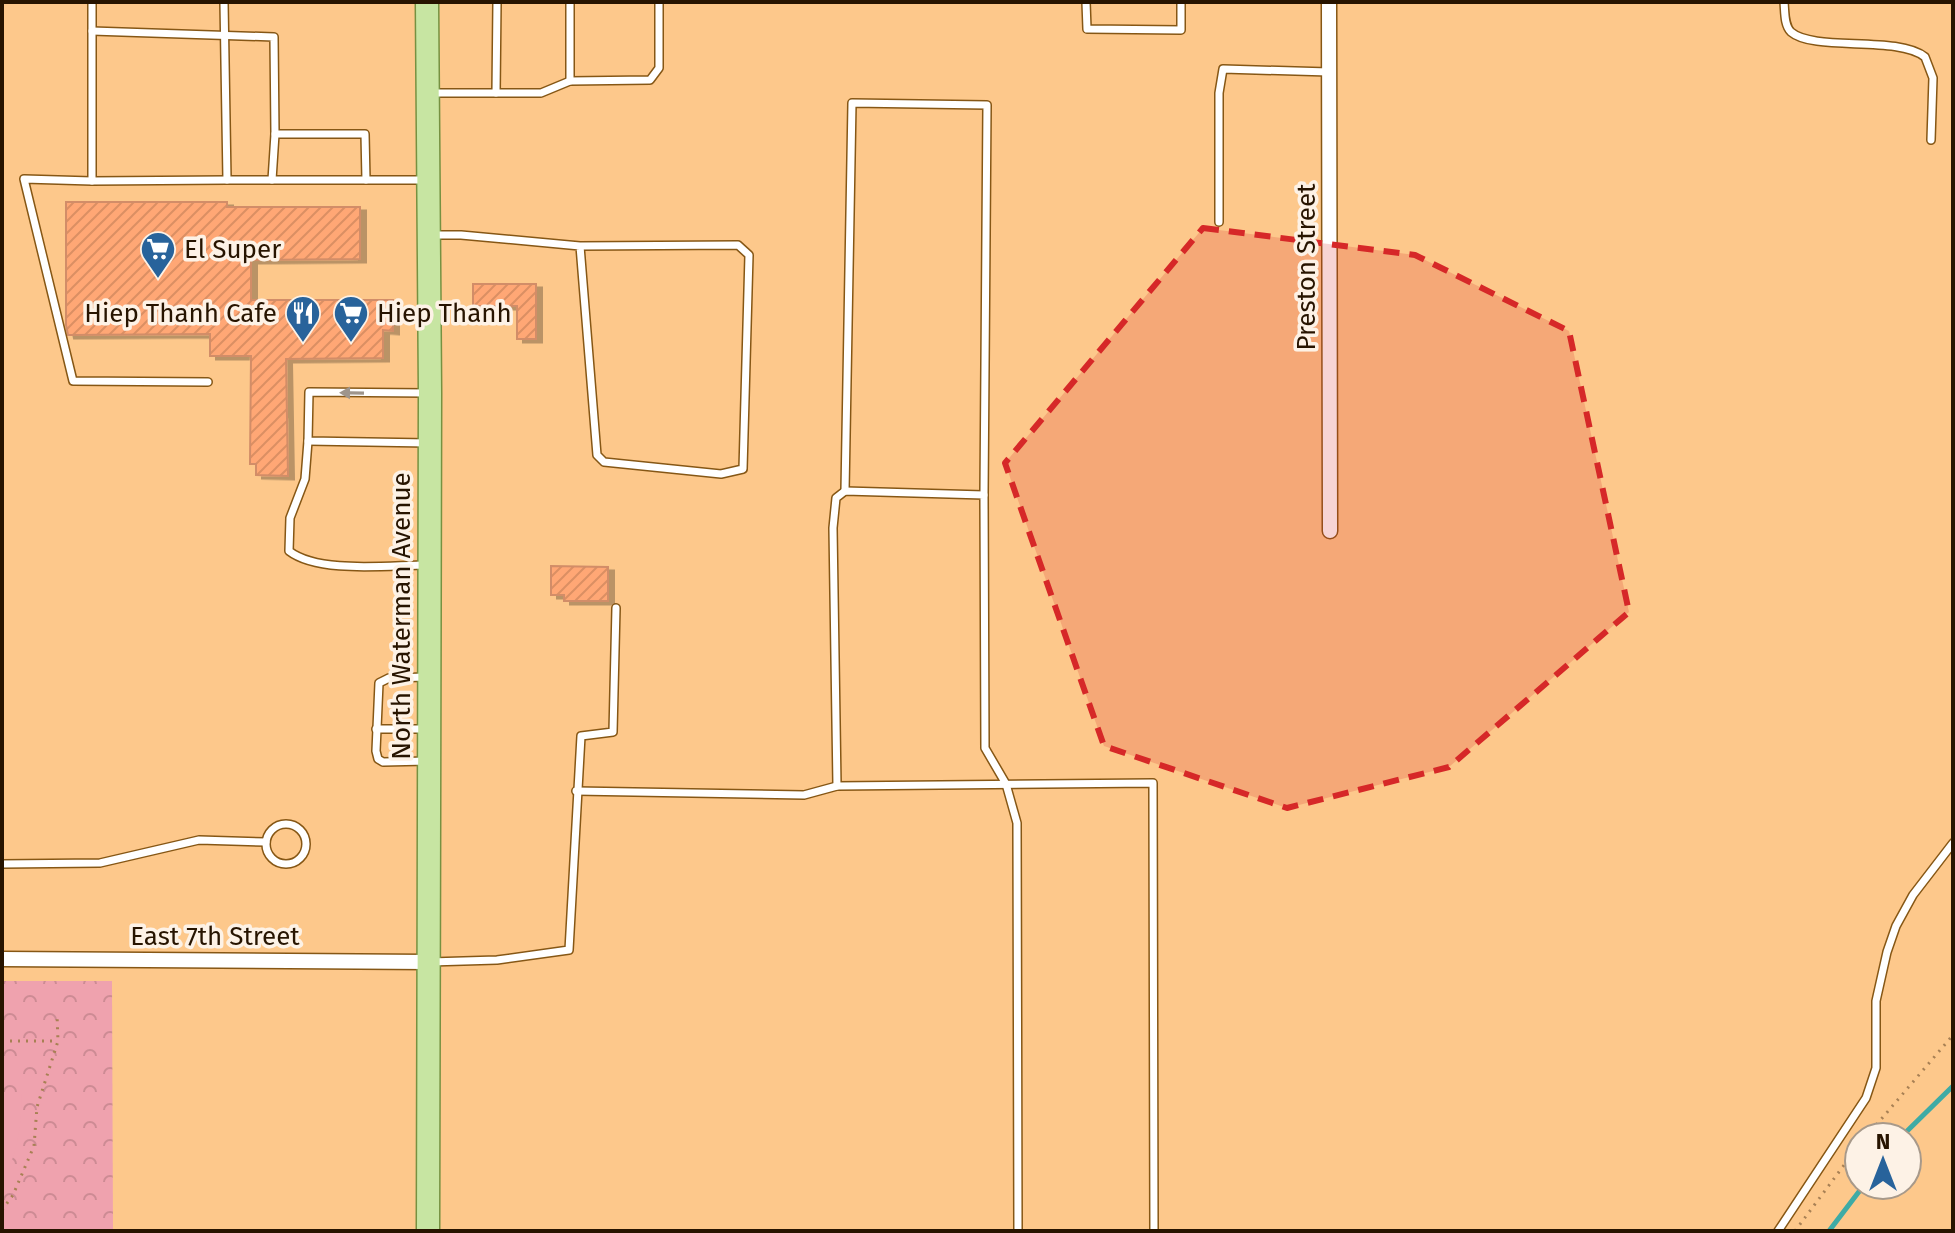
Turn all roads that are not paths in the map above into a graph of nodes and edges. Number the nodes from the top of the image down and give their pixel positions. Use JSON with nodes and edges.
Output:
{"nodes":[{"id":1,"x":92,"y":2,"type":"edge"},
{"id":2,"x":224,"y":2,"type":"edge"},
{"id":3,"x":427,"y":2,"type":"edge"},
{"id":4,"x":497,"y":2,"type":"edge"},
{"id":5,"x":570,"y":2,"type":"edge"},
{"id":6,"x":659,"y":2,"type":"edge"},
{"id":7,"x":1086,"y":2,"type":"edge"},
{"id":8,"x":1181,"y":2,"type":"edge"},
{"id":9,"x":1329,"y":2,"type":"edge"},
{"id":10,"x":1784,"y":2,"type":"edge"},
{"id":11,"x":92,"y":31,"type":"junction"},
{"id":12,"x":224,"y":35,"type":"junction"},
{"id":13,"x":1329,"y":72,"type":"junction"},
{"id":14,"x":570,"y":81,"type":"junction"},
{"id":15,"x":428,"y":93,"type":"junction"},
{"id":16,"x":496,"y":93,"type":"junction"},
{"id":17,"x":275,"y":134,"type":"junction"},
{"id":18,"x":1931,"y":140,"type":"dead end"},
{"id":19,"x":227,"y":180,"type":"junction"},
{"id":20,"x":272,"y":180,"type":"junction"},
{"id":21,"x":366,"y":180,"type":"junction"},
{"id":22,"x":429,"y":180,"type":"junction"},
{"id":23,"x":92,"y":181,"type":"junction"},
{"id":24,"x":1219,"y":222,"type":"dead end"},
{"id":25,"x":429,"y":235,"type":"junction"},
{"id":26,"x":580,"y":246,"type":"junction"},
{"id":27,"x":208,"y":382,"type":"dead end"},
{"id":28,"x":430,"y":393,"type":"junction"},
{"id":29,"x":308,"y":441,"type":"junction"},
{"id":30,"x":430,"y":443,"type":"junction"},
{"id":31,"x":845,"y":491,"type":"junction"},
{"id":32,"x":984,"y":495,"type":"junction"},
{"id":33,"x":1330,"y":531,"type":"dead end"},
{"id":34,"x":429,"y":565,"type":"junction"},
{"id":35,"x":616,"y":608,"type":"dead end"},
{"id":36,"x":429,"y":677,"type":"junction"},
{"id":37,"x":376,"y":729,"type":"junction"},
{"id":38,"x":429,"y":729,"type":"junction"},
{"id":39,"x":429,"y":761,"type":"junction"},
{"id":40,"x":1006,"y":784,"type":"junction"},
{"id":41,"x":837,"y":786,"type":"junction"},
{"id":42,"x":576,"y":791,"type":"junction"},
{"id":43,"x":266,"y":842,"type":"junction"},
{"id":44,"x":1953,"y":843,"type":"edge"},
{"id":45,"x":2,"y":864,"type":"edge"},
{"id":46,"x":2,"y":959,"type":"edge"},
{"id":47,"x":428,"y":962,"type":"junction"},
{"id":48,"x":428,"y":1231,"type":"edge"},
{"id":49,"x":1018,"y":1231,"type":"edge"},
{"id":50,"x":1154,"y":1231,"type":"edge"},
{"id":51,"x":1778,"y":1231,"type":"edge"}],
"edges":[{"from":1,"to":11,"type":"lane"},
{"from":2,"to":12,"type":"lane"},
{"from":3,"to":15,"type":"main road","name":"North Waterman Avenue"},
{"from":4,"to":16,"type":"lane"},
{"from":5,"to":14,"type":"lane"},
{"from":6,"to":14,"type":"lane"},
{"from":7,"to":8,"type":"lane"},
{"from":9,"to":13,"type":"street","name":"Preston Street"},
{"from":10,"to":18,"type":"lane"},
{"from":11,"to":12,"type":"lane"},
{"from":11,"to":23,"type":"lane"},
{"from":12,"to":17,"type":"lane"},
{"from":12,"to":19,"type":"lane"},
{"from":13,"to":24,"type":"lane"},
{"from":13,"to":33,"type":"street","name":"Preston Street"},
{"from":14,"to":16,"type":"lane"},
{"from":15,"to":16,"type":"lane"},
{"from":15,"to":22,"type":"main road","name":"North Waterman Avenue"},
{"from":17,"to":20,"type":"lane"},
{"from":17,"to":21,"type":"lane"},
{"from":19,"to":20,"type":"lane"},
{"from":19,"to":23,"type":"lane"},
{"from":20,"to":21,"type":"lane"},
{"from":21,"to":22,"type":"lane"},
{"from":22,"to":25,"type":"main road","name":"North Waterman Avenue"},
{"from":23,"to":27,"type":"lane"},
{"from":25,"to":26,"type":"lane"},
{"from":25,"to":28,"type":"main road","name":"North Waterman Avenue"},
{"from":26,"to":26,"type":"lane"},
{"from":28,"to":29,"type":"lane","one_way":true},
{"from":28,"to":30,"type":"main road","name":"North Waterman Avenue"},
{"from":29,"to":30,"type":"lane"},
{"from":29,"to":34,"type":"lane"},
{"from":30,"to":34,"type":"main road","name":"North Waterman Avenue"},
{"from":31,"to":32,"type":"lane"},
{"from":31,"to":32,"type":"lane"},
{"from":31,"to":41,"type":"lane"},
{"from":32,"to":40,"type":"lane"},
{"from":34,"to":36,"type":"main road","name":"North Waterman Avenue"},
{"from":35,"to":42,"type":"lane"},
{"from":36,"to":37,"type":"lane"},
{"from":36,"to":38,"type":"main road","name":"North Waterman Avenue"},
{"from":37,"to":38,"type":"lane"},
{"from":37,"to":39,"type":"lane"},
{"from":38,"to":39,"type":"main road","name":"North Waterman Avenue"},
{"from":39,"to":47,"type":"main road","name":"North Waterman Avenue"},
{"from":40,"to":41,"type":"lane"},
{"from":40,"to":49,"type":"lane"},
{"from":40,"to":50,"type":"lane"},
{"from":41,"to":42,"type":"lane"},
{"from":42,"to":47,"type":"lane"},
{"from":43,"to":43,"type":"lane"},
{"from":43,"to":45,"type":"lane"},
{"from":44,"to":51,"type":"lane"},
{"from":46,"to":47,"type":"street","name":"East 7th Street"},
{"from":47,"to":48,"type":"main road","name":"North Waterman Avenue"}]}
